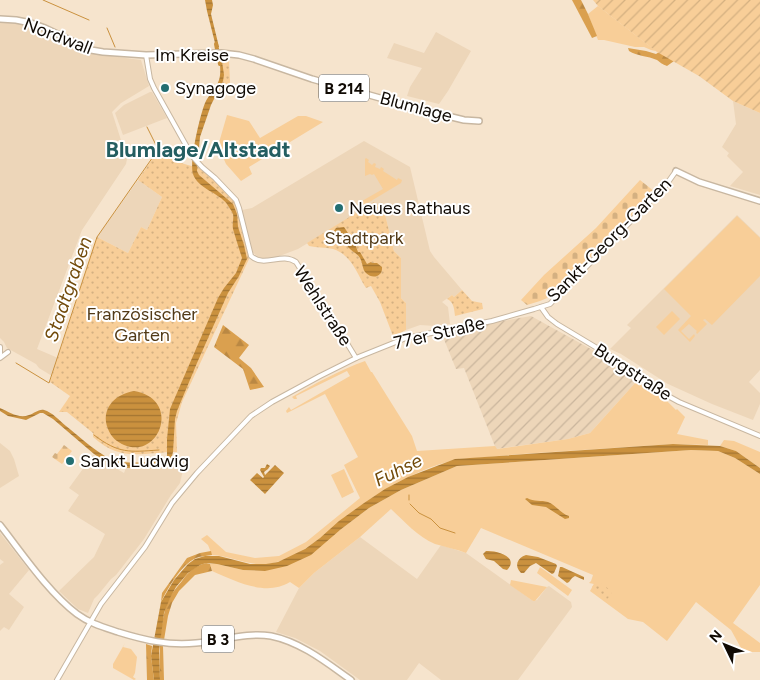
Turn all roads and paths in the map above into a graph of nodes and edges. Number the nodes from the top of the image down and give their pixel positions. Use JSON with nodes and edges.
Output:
{"nodes":[{"id":1,"x":0,"y":19,"type":"edge"},
{"id":2,"x":239,"y":55,"type":"joint"},
{"id":3,"x":146,"y":56,"type":"junction"},
{"id":4,"x":479,"y":121,"type":"dead end"},
{"id":5,"x":676,"y":171,"type":"joint"},
{"id":6,"x":760,"y":201,"type":"edge"},
{"id":7,"x":541,"y":307,"type":"junction"},
{"id":8,"x":0,"y":347,"type":"edge"},
{"id":9,"x":8,"y":352,"type":"dead end"},
{"id":10,"x":0,"y":356,"type":"edge"},
{"id":11,"x":356,"y":358,"type":"junction"},
{"id":12,"x":760,"y":436,"type":"edge"},
{"id":13,"x":0,"y":524,"type":"edge"},
{"id":14,"x":91,"y":622,"type":"junction"},
{"id":15,"x":57,"y":680,"type":"edge"},
{"id":16,"x":351,"y":680,"type":"edge"}],
"edges":[{"from":1,"to":3,"type":"main road","name":"Nordwall","number":"B 214"},
{"from":2,"to":3,"type":"main road","name":"Im Kreise","number":"B 214"},
{"from":2,"to":4,"type":"main road","name":"Blumlage","number":"B 214"},
{"from":3,"to":11,"type":"street","name":"Wehlstraße"},
{"from":5,"to":6,"type":"main road"},
{"from":5,"to":7,"type":"street","name":"Sankt-Georg-Garten"},
{"from":7,"to":11,"type":"street","name":"77er Straße"},
{"from":7,"to":12,"type":"street","name":"Burgstraße"},
{"from":8,"to":10,"type":"street"},
{"from":9,"to":10,"type":"street"},
{"from":11,"to":14,"type":"street","name":"77er Straße"},
{"from":13,"to":14,"type":"main road"},
{"from":14,"to":15,"type":"street","name":"77er Straße"},
{"from":14,"to":16,"type":"main road","number":"B 3"}]}
